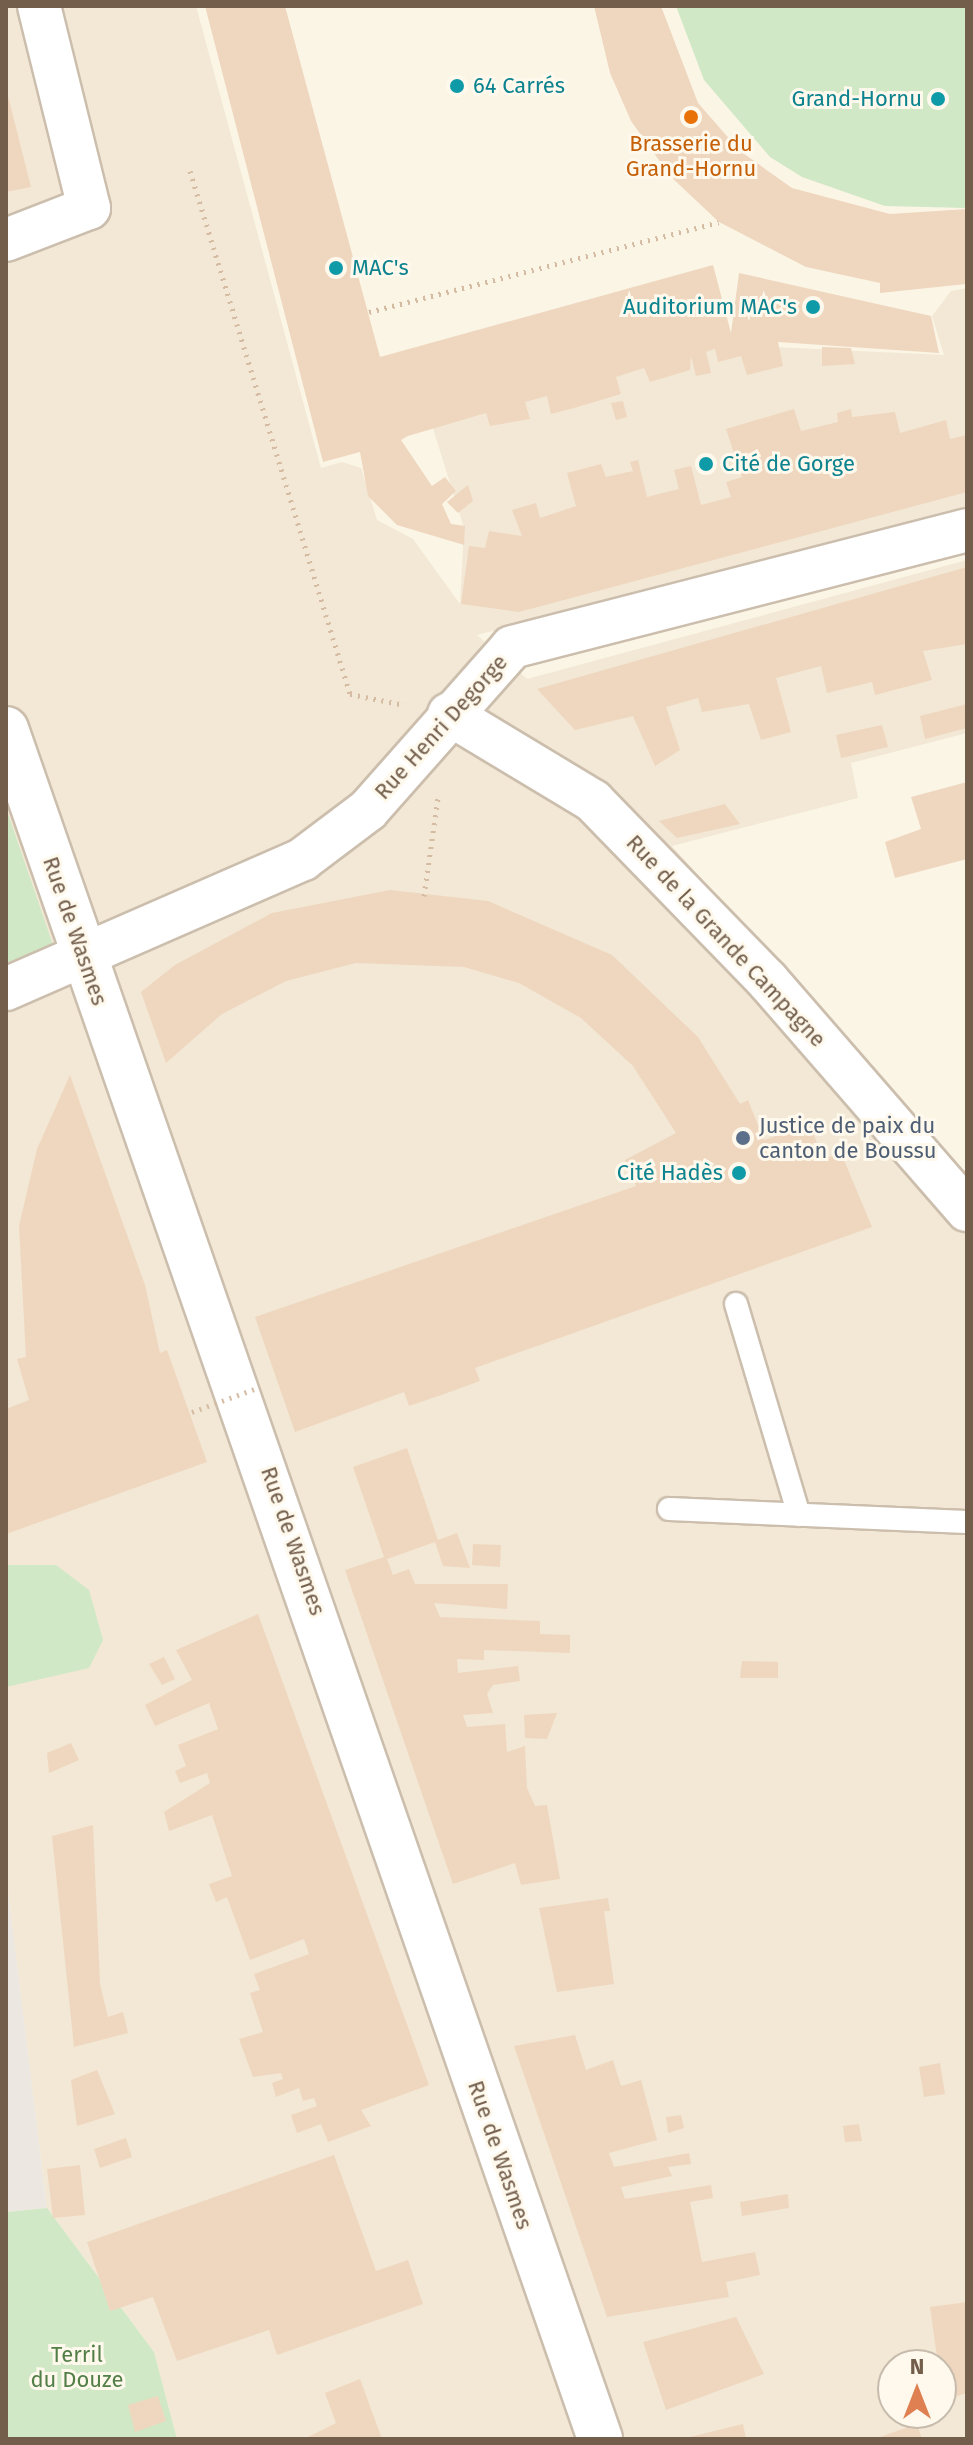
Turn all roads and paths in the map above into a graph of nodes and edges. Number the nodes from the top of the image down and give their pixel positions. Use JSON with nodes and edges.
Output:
{"nodes":[{"id":1,"x":39,"y":6,"type":"edge"},
{"id":2,"x":190,"y":171,"type":"dead end"},
{"id":3,"x":719,"y":222,"type":"dead end"},
{"id":4,"x":6,"y":240,"type":"edge"},
{"id":5,"x":369,"y":312,"type":"dead end"},
{"id":6,"x":967,"y":530,"type":"edge"},
{"id":7,"x":449,"y":714,"type":"junction"},
{"id":8,"x":8,"y":743,"type":"edge"},
{"id":9,"x":439,"y":790,"type":"dead end"},
{"id":10,"x":424,"y":896,"type":"dead end"},
{"id":11,"x":82,"y":953,"type":"junction"},
{"id":12,"x":6,"y":989,"type":"edge"},
{"id":13,"x":967,"y":1210,"type":"edge"},
{"id":14,"x":736,"y":1304,"type":"dead end"},
{"id":15,"x":260,"y":1387,"type":"dead end"},
{"id":16,"x":192,"y":1412,"type":"dead end"},
{"id":17,"x":669,"y":1509,"type":"dead end"},
{"id":18,"x":799,"y":1515,"type":"junction"},
{"id":19,"x":967,"y":1522,"type":"edge"},
{"id":20,"x":600,"y":2439,"type":"edge"}],
"edges":[{"from":1,"to":4,"type":"street"},
{"from":2,"to":7,"type":"path"},
{"from":3,"to":5,"type":"path"},
{"from":6,"to":7,"type":"street","name":"Rue Henri Degorge"},
{"from":7,"to":11,"type":"street","name":"Rue Henri Degorge"},
{"from":7,"to":13,"type":"street","name":"Rue de la Grande Campagne"},
{"from":8,"to":11,"type":"street","name":"Rue de Wasmes"},
{"from":9,"to":10,"type":"path"},
{"from":11,"to":12,"type":"street","name":"Rue Henri Degorge"},
{"from":11,"to":20,"type":"street","name":"Rue de Wasmes"},
{"from":14,"to":18,"type":"lane"},
{"from":15,"to":16,"type":"path","bridge":true},
{"from":17,"to":18,"type":"lane"},
{"from":18,"to":19,"type":"lane"}]}
